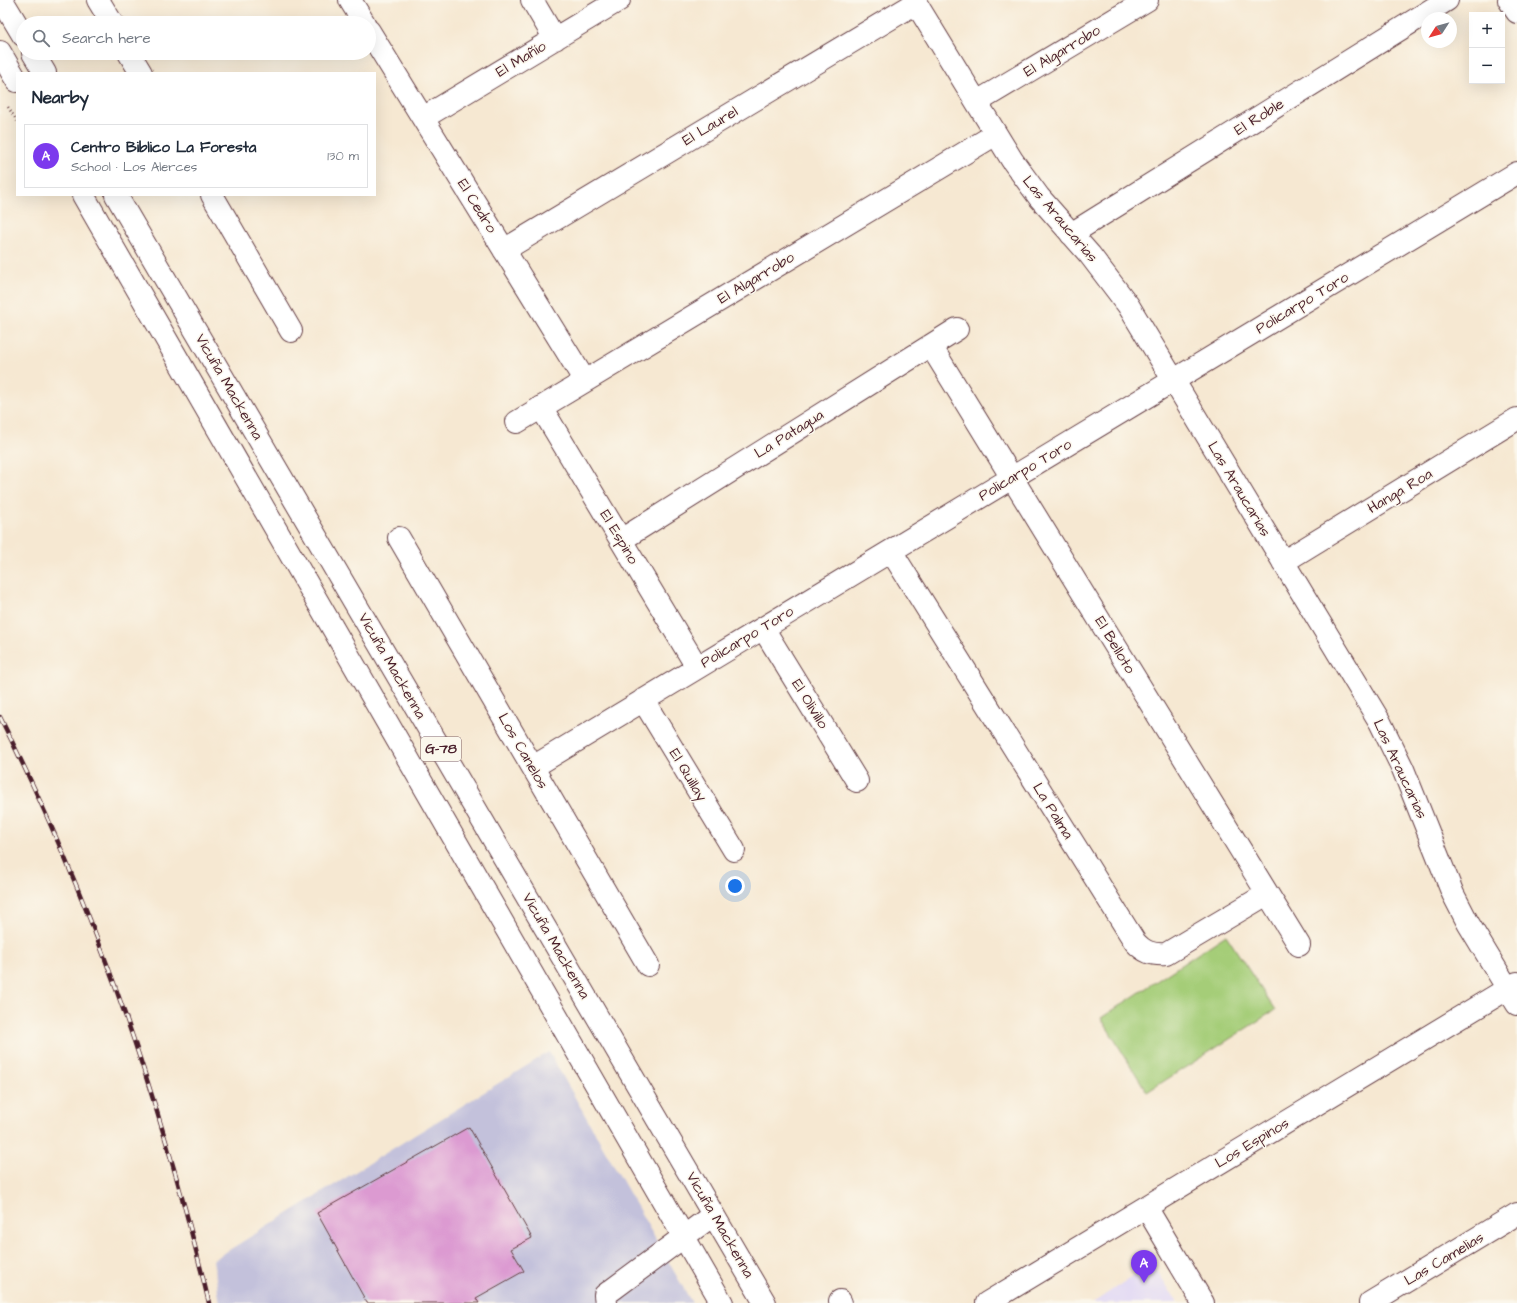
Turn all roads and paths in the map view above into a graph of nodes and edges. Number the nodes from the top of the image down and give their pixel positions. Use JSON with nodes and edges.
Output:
{"nodes":[{"id":1,"x":2,"y":0,"type":"edge"},
{"id":2,"x":98,"y":0,"type":"edge"},
{"id":3,"x":350,"y":0,"type":"edge"},
{"id":4,"x":532,"y":0,"type":"edge"},
{"id":5,"x":619,"y":0,"type":"edge"},
{"id":6,"x":1147,"y":0,"type":"edge"},
{"id":7,"x":1446,"y":0,"type":"edge"},
{"id":8,"x":1510,"y":0,"type":"edge"},
{"id":9,"x":915,"y":1,"type":"edge"},
{"id":10,"x":1517,"y":12,"type":"edge"},
{"id":11,"x":108,"y":16,"type":"edge"},
{"id":12,"x":360,"y":16,"type":"edge"},
{"id":13,"x":16,"y":23,"type":"edge"},
{"id":14,"x":555,"y":39,"type":"junction"},
{"id":15,"x":376,"y":42,"type":"edge"},
{"id":16,"x":0,"y":52,"type":"edge"},
{"id":17,"x":37,"y":60,"type":"edge"},
{"id":18,"x":133,"y":60,"type":"edge"},
{"id":19,"x":44,"y":72,"type":"edge"},
{"id":20,"x":140,"y":72,"type":"edge"},
{"id":21,"x":16,"y":79,"type":"edge"},
{"id":22,"x":977,"y":102,"type":"junction"},
{"id":23,"x":423,"y":118,"type":"junction"},
{"id":24,"x":996,"y":134,"type":"junction"},
{"id":25,"x":1517,"y":173,"type":"edge"},
{"id":26,"x":84,"y":196,"type":"edge"},
{"id":27,"x":117,"y":196,"type":"edge"},
{"id":28,"x":213,"y":196,"type":"edge"},
{"id":29,"x":1071,"y":234,"type":"junction"},
{"id":30,"x":504,"y":250,"type":"junction"},
{"id":31,"x":957,"y":329,"type":"dead end"},
{"id":32,"x":291,"y":331,"type":"dead end"},
{"id":33,"x":931,"y":346,"type":"junction"},
{"id":34,"x":1173,"y":380,"type":"junction"},
{"id":35,"x":585,"y":381,"type":"junction"},
{"id":36,"x":541,"y":407,"type":"junction"},
{"id":37,"x":1517,"y":419,"type":"edge"},
{"id":38,"x":517,"y":422,"type":"dead end"},
{"id":39,"x":1012,"y":478,"type":"junction"},
{"id":40,"x":399,"y":538,"type":"dead end"},
{"id":41,"x":620,"y":540,"type":"junction"},
{"id":42,"x":890,"y":551,"type":"junction"},
{"id":43,"x":1283,"y":562,"type":"junction"},
{"id":44,"x":763,"y":628,"type":"junction"},
{"id":45,"x":698,"y":668,"type":"junction"},
{"id":46,"x":643,"y":700,"type":"junction"},
{"id":47,"x":533,"y":767,"type":"junction"},
{"id":48,"x":857,"y":781,"type":"dead end"},
{"id":49,"x":734,"y":850,"type":"dead end"},
{"id":50,"x":1267,"y":894,"type":"junction"},
{"id":51,"x":1299,"y":945,"type":"dead end"},
{"id":52,"x":648,"y":965,"type":"dead end"},
{"id":53,"x":1514,"y":992,"type":"edge"},
{"id":54,"x":1146,"y":1207,"type":"junction"},
{"id":55,"x":1517,"y":1214,"type":"edge"},
{"id":56,"x":713,"y":1215,"type":"junction"},
{"id":57,"x":684,"y":1236,"type":"junction"},
{"id":58,"x":606,"y":1303,"type":"edge"},
{"id":59,"x":722,"y":1303,"type":"edge"},
{"id":60,"x":765,"y":1303,"type":"edge"},
{"id":61,"x":987,"y":1303,"type":"edge"},
{"id":62,"x":1203,"y":1303,"type":"edge"},
{"id":63,"x":1370,"y":1303,"type":"edge"}],
"edges":[{"from":1,"to":13,"type":"street"},
{"from":2,"to":11,"type":"street"},
{"from":3,"to":12,"type":"street"},
{"from":4,"to":14,"type":"street"},
{"from":5,"to":14,"type":"street","name":"El Mañío"},
{"from":6,"to":22,"type":"street","name":"El Algarrobo"},
{"from":7,"to":29,"type":"street","name":"El Roble"},
{"from":8,"to":10,"type":"street"},
{"from":9,"to":22,"type":"street","name":"Las Araucarias"},
{"from":9,"to":30,"type":"street","name":"El Laurel"},
{"from":14,"to":23,"type":"street","name":"El Mañío"},
{"from":15,"to":23,"type":"street","name":"El Cedro"},
{"from":16,"to":21,"type":"street"},
{"from":17,"to":19,"type":"street"},
{"from":18,"to":20,"type":"street"},
{"from":22,"to":24,"type":"street","name":"Las Araucarias"},
{"from":23,"to":30,"type":"street","name":"El Cedro"},
{"from":24,"to":29,"type":"street","name":"Las Araucarias"},
{"from":24,"to":35,"type":"street","name":"El Algarrobo"},
{"from":25,"to":34,"type":"street","name":"Policarpo Toro"},
{"from":26,"to":57,"type":"street","name":"Vicuña Mackenna","number":"G-78"},
{"from":27,"to":56,"type":"street","name":"Vicuña Mackenna","number":"G-78"},
{"from":28,"to":32,"type":"street"},
{"from":29,"to":34,"type":"street","name":"Las Araucarias"},
{"from":30,"to":35,"type":"street","name":"El Cedro"},
{"from":31,"to":33,"type":"street","name":"La Patagua"},
{"from":33,"to":39,"type":"street","name":"El Belloto"},
{"from":33,"to":41,"type":"street","name":"La Patagua"},
{"from":34,"to":39,"type":"street","name":"Policarpo Toro"},
{"from":34,"to":43,"type":"street","name":"Las Araucarias"},
{"from":35,"to":36,"type":"street","name":"El Algarrobo"},
{"from":36,"to":38,"type":"street","name":"El Algarrobo"},
{"from":36,"to":41,"type":"street","name":"El Espino"},
{"from":37,"to":43,"type":"street","name":"Hanga Roa"},
{"from":39,"to":42,"type":"street","name":"Policarpo Toro"},
{"from":39,"to":50,"type":"street","name":"El Belloto"},
{"from":40,"to":47,"type":"street","name":"Los Canelos"},
{"from":41,"to":45,"type":"street","name":"El Espino"},
{"from":42,"to":44,"type":"street","name":"Policarpo Toro"},
{"from":42,"to":50,"type":"street","name":"La Palma"},
{"from":43,"to":53,"type":"street","name":"Las Araucarias"},
{"from":44,"to":45,"type":"street","name":"Policarpo Toro"},
{"from":44,"to":48,"type":"street","name":"El Olivillo"},
{"from":45,"to":46,"type":"street","name":"Policarpo Toro"},
{"from":46,"to":47,"type":"street","name":"Policarpo Toro"},
{"from":46,"to":49,"type":"street","name":"El Quillay"},
{"from":47,"to":52,"type":"street","name":"Los Canelos"},
{"from":50,"to":51,"type":"street","name":"El Belloto"},
{"from":53,"to":54,"type":"street","name":"Los Espinos"},
{"from":54,"to":61,"type":"street","name":"Los Espinos"},
{"from":54,"to":62,"type":"street"},
{"from":55,"to":63,"type":"street","name":"Las Camelias"},
{"from":56,"to":57,"type":"street"},
{"from":56,"to":60,"type":"street","name":"Vicuña Mackenna","number":"G-78"},
{"from":57,"to":58,"type":"street"},
{"from":57,"to":59,"type":"street","name":"Vicuña Mackenna","number":"G-78"}]}
